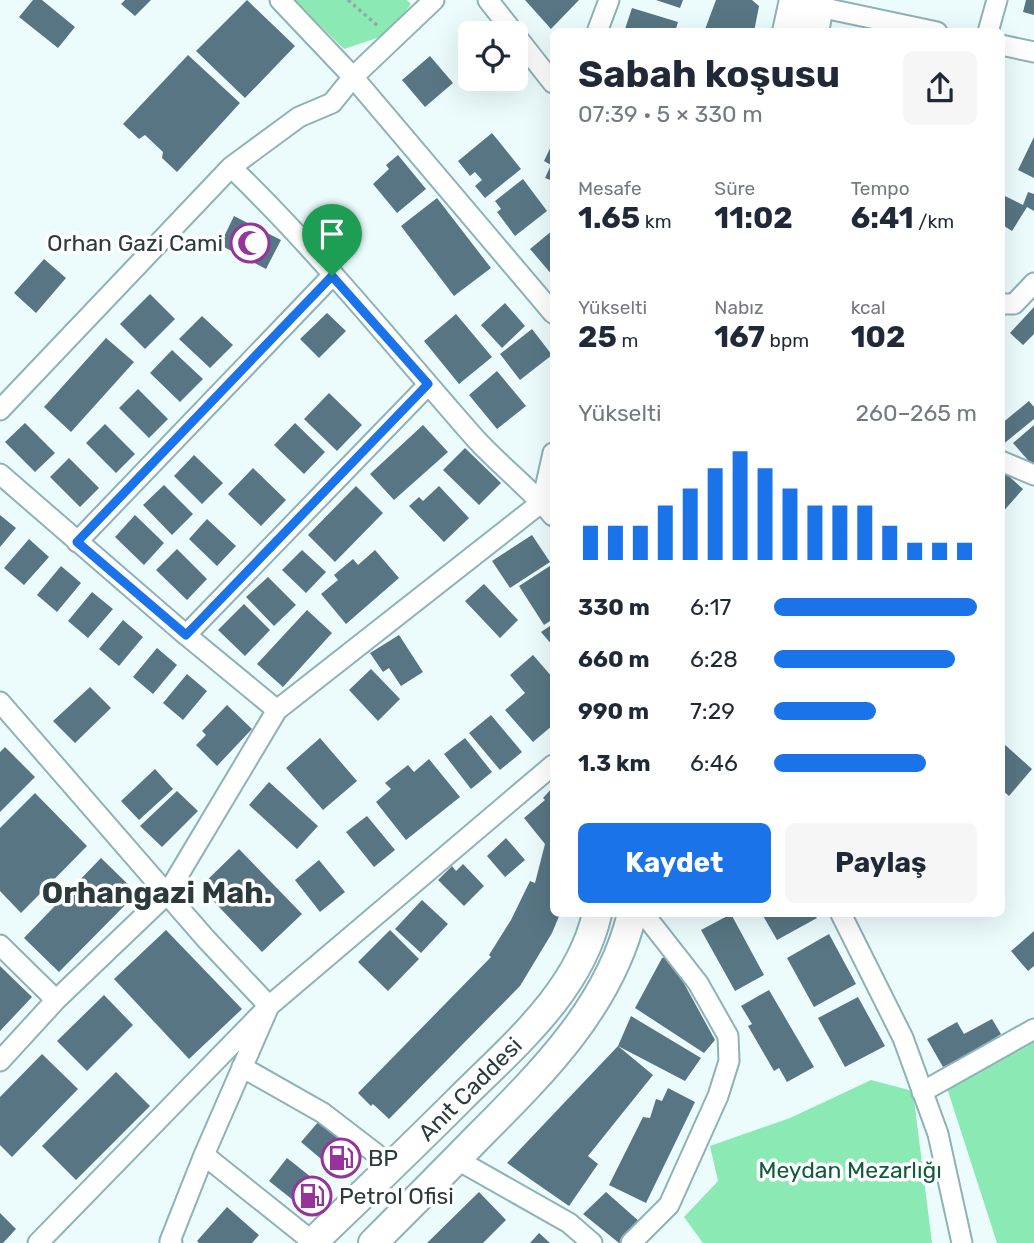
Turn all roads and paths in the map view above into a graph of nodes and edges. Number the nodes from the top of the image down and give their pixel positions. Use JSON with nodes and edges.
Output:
{"nodes":[{"id":1,"x":280,"y":0,"type":"edge"},
{"id":2,"x":348,"y":0,"type":"edge"},
{"id":3,"x":488,"y":0,"type":"edge"},
{"id":4,"x":609,"y":0,"type":"edge"},
{"id":5,"x":997,"y":0,"type":"edge"},
{"id":6,"x":431,"y":1,"type":"edge"},
{"id":7,"x":812,"y":10,"type":"edge"},
{"id":8,"x":505,"y":21,"type":"edge"},
{"id":9,"x":598,"y":28,"type":"edge"},
{"id":10,"x":792,"y":28,"type":"edge"},
{"id":11,"x":914,"y":28,"type":"edge"},
{"id":12,"x":989,"y":28,"type":"edge"},
{"id":13,"x":393,"y":39,"type":"junction"},
{"id":14,"x":1005,"y":46,"type":"edge"},
{"id":15,"x":528,"y":51,"type":"edge"},
{"id":16,"x":1034,"y":52,"type":"edge"},
{"id":17,"x":353,"y":77,"type":"junction"},
{"id":18,"x":550,"y":79,"type":"edge"},
{"id":19,"x":231,"y":167,"type":"junction"},
{"id":20,"x":332,"y":276,"type":"junction"},
{"id":21,"x":1032,"y":289,"type":"edge"},
{"id":22,"x":1005,"y":304,"type":"edge"},
{"id":23,"x":550,"y":309,"type":"edge"},
{"id":24,"x":428,"y":384,"type":"junction"},
{"id":25,"x":0,"y":410,"type":"edge"},
{"id":26,"x":1005,"y":463,"type":"edge"},
{"id":27,"x":0,"y":474,"type":"edge"},
{"id":28,"x":1034,"y":475,"type":"edge"},
{"id":29,"x":550,"y":481,"type":"edge"},
{"id":30,"x":547,"y":509,"type":"edge"},
{"id":31,"x":77,"y":542,"type":"junction"},
{"id":32,"x":186,"y":635,"type":"junction"},
{"id":33,"x":278,"y":710,"type":"junction"},
{"id":34,"x":3,"y":714,"type":"edge"},
{"id":35,"x":550,"y":768,"type":"edge"},
{"id":36,"x":167,"y":894,"type":"junction"},
{"id":37,"x":596,"y":917,"type":"edge"},
{"id":38,"x":631,"y":917,"type":"edge"},
{"id":39,"x":646,"y":917,"type":"edge"},
{"id":40,"x":842,"y":917,"type":"edge"},
{"id":41,"x":0,"y":945,"type":"edge"},
{"id":42,"x":56,"y":1000,"type":"junction"},
{"id":43,"x":270,"y":1006,"type":"junction"},
{"id":44,"x":1034,"y":1029,"type":"edge"},
{"id":45,"x":0,"y":1061,"type":"edge"},
{"id":46,"x":242,"y":1067,"type":"junction"},
{"id":47,"x":922,"y":1092,"type":"junction"},
{"id":48,"x":204,"y":1155,"type":"junction"},
{"id":49,"x":456,"y":1159,"type":"junction"},
{"id":50,"x":392,"y":1166,"type":"junction"},
{"id":51,"x":38,"y":1243,"type":"edge"},
{"id":52,"x":172,"y":1243,"type":"edge"},
{"id":53,"x":312,"y":1243,"type":"edge"},
{"id":54,"x":373,"y":1243,"type":"edge"},
{"id":55,"x":592,"y":1243,"type":"edge"},
{"id":56,"x":631,"y":1243,"type":"edge"},
{"id":57,"x":962,"y":1243,"type":"edge"}],
"edges":[{"from":1,"to":17,"type":"street"},
{"from":2,"to":13,"type":"path"},
{"from":3,"to":8,"type":"street"},
{"from":4,"to":9,"type":"street"},
{"from":5,"to":12,"type":"street"},
{"from":6,"to":13,"type":"street"},
{"from":7,"to":10,"type":"main road"},
{"from":7,"to":11,"type":"street"},
{"from":13,"to":17,"type":"street"},
{"from":14,"to":16,"type":"street"},
{"from":15,"to":18,"type":"street"},
{"from":17,"to":19,"type":"street"},
{"from":17,"to":23,"type":"street"},
{"from":19,"to":20,"type":"street"},
{"from":19,"to":25,"type":"street"},
{"from":20,"to":24,"type":"street"},
{"from":20,"to":31,"type":"street"},
{"from":21,"to":22,"type":"street"},
{"from":24,"to":30,"type":"street"},
{"from":24,"to":32,"type":"street"},
{"from":26,"to":28,"type":"street"},
{"from":27,"to":31,"type":"street"},
{"from":29,"to":30,"type":"street"},
{"from":30,"to":33,"type":"street"},
{"from":31,"to":32,"type":"street"},
{"from":32,"to":33,"type":"street"},
{"from":33,"to":36,"type":"street"},
{"from":34,"to":36,"type":"street"},
{"from":35,"to":43,"type":"street"},
{"from":36,"to":42,"type":"street"},
{"from":36,"to":43,"type":"street"},
{"from":37,"to":50,"type":"main road","name":"Anıt Caddesi"},
{"from":38,"to":49,"type":"main road"},
{"from":39,"to":56,"type":"street"},
{"from":40,"to":47,"type":"street"},
{"from":41,"to":42,"type":"street"},
{"from":42,"to":45,"type":"street"},
{"from":43,"to":46,"type":"street"},
{"from":43,"to":51,"type":"street"},
{"from":44,"to":47,"type":"street"},
{"from":46,"to":48,"type":"street"},
{"from":46,"to":50,"type":"street"},
{"from":47,"to":57,"type":"street"},
{"from":48,"to":52,"type":"street"},
{"from":48,"to":53,"type":"street"},
{"from":49,"to":54,"type":"main road"},
{"from":49,"to":55,"type":"street"},
{"from":50,"to":53,"type":"main road","name":"Anıt Caddesi"}]}
